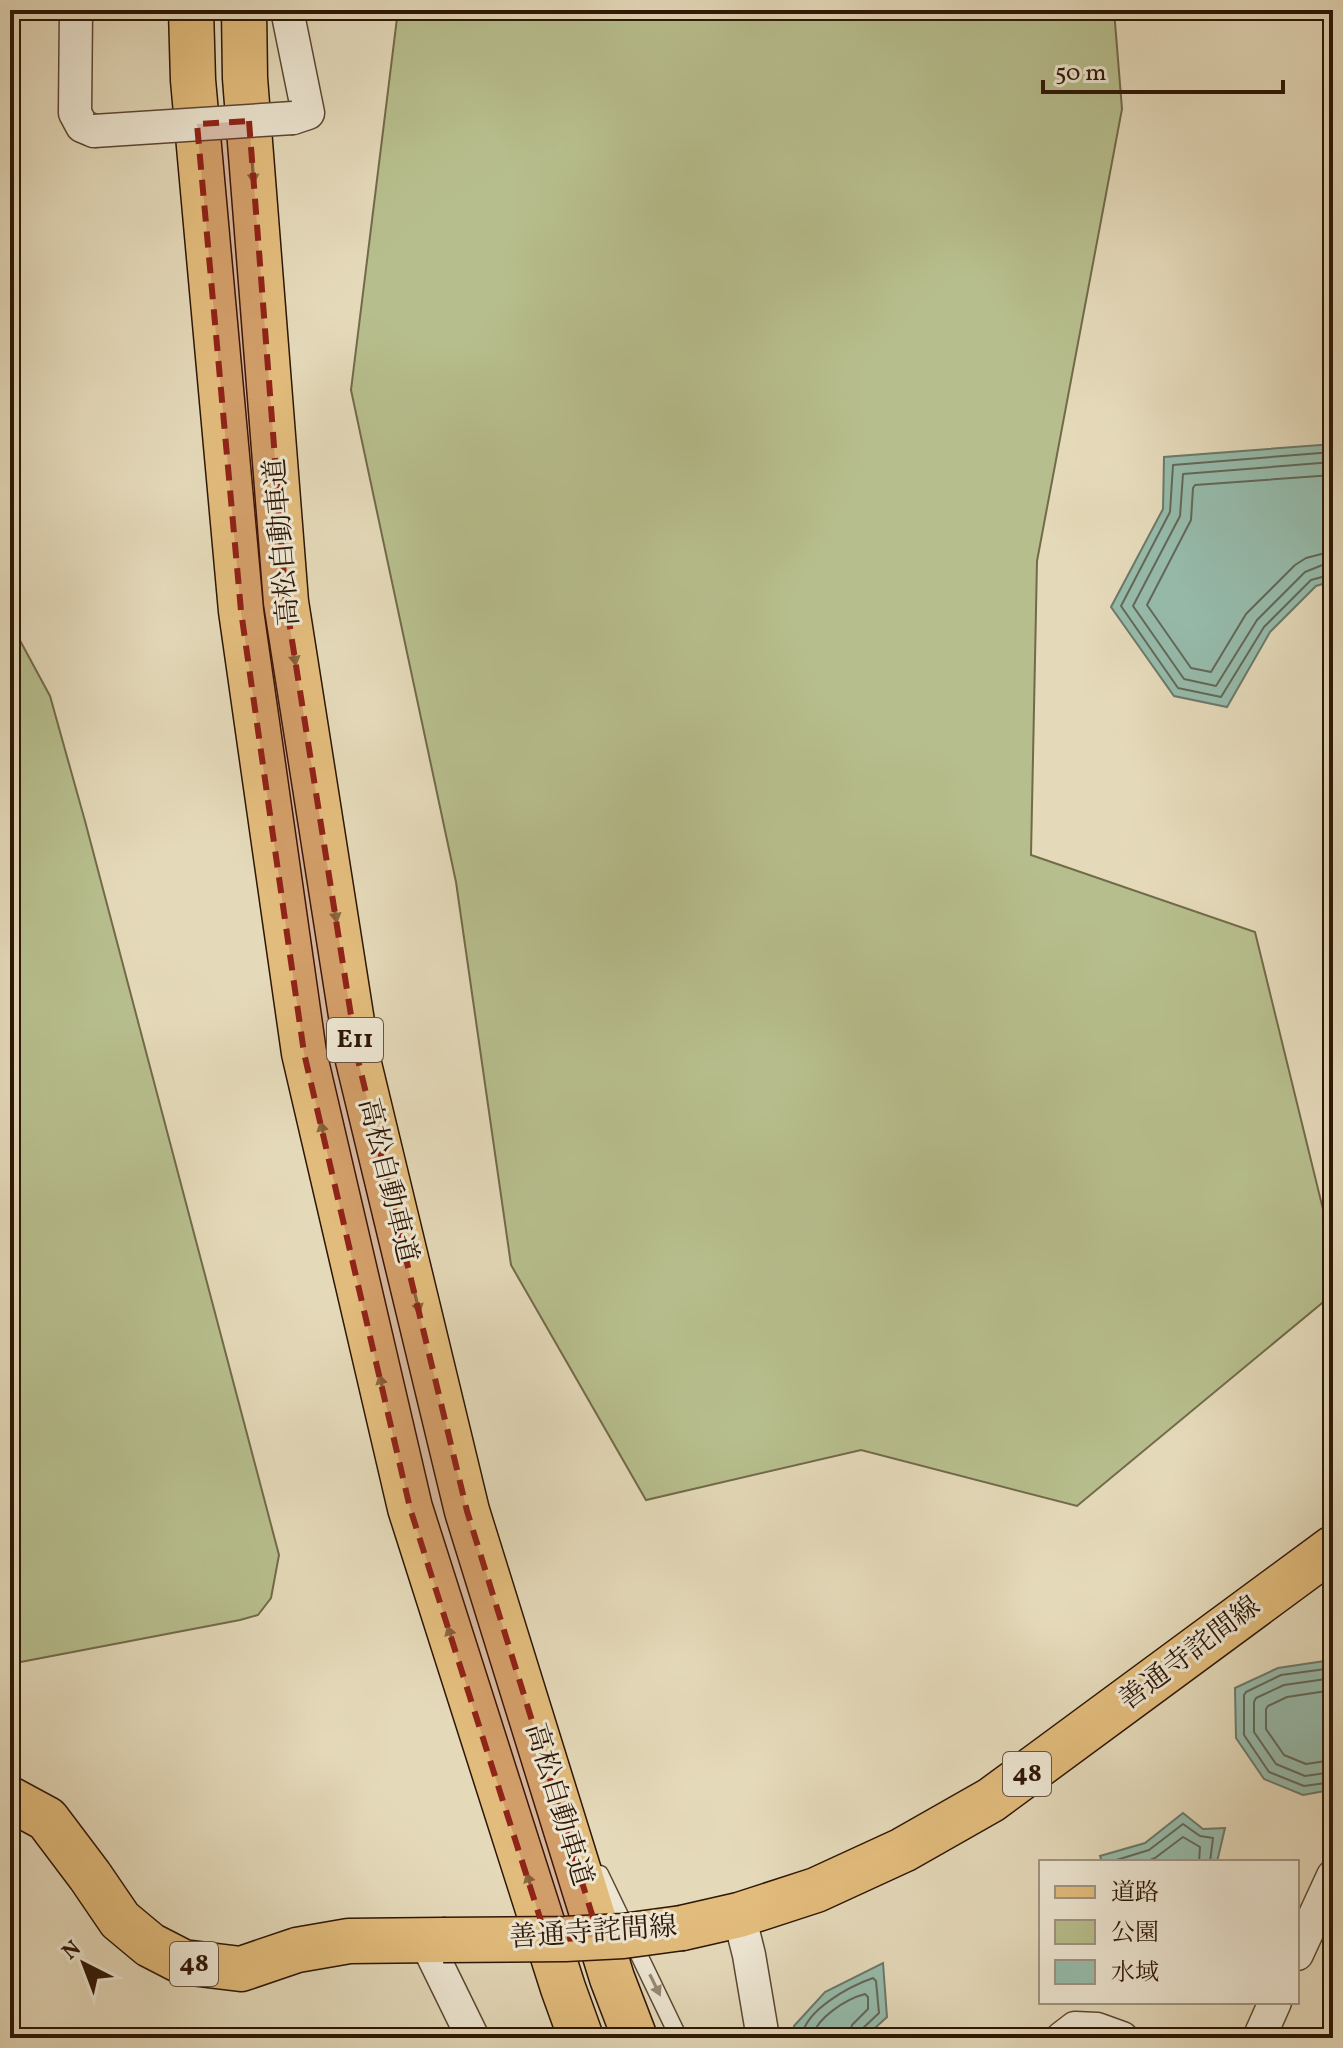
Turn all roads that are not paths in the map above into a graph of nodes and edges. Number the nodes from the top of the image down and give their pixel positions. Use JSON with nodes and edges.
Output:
{"nodes":[{"id":1,"x":76,"y":10,"type":"edge"},
{"id":2,"x":191,"y":10,"type":"edge"},
{"id":3,"x":244,"y":10,"type":"edge"},
{"id":4,"x":287,"y":10,"type":"edge"},
{"id":5,"x":1333,"y":1548,"type":"edge"},
{"id":6,"x":546,"y":1765,"type":"junction"},
{"id":7,"x":10,"y":1799,"type":"edge"},
{"id":8,"x":1333,"y":1876,"type":"edge"},
{"id":9,"x":739,"y":1915,"type":"junction"},
{"id":10,"x":434,"y":1940,"type":"junction"},
{"id":11,"x":1299,"y":1950,"type":"edge"},
{"id":12,"x":563,"y":1988,"type":"junction"},
{"id":13,"x":1274,"y":2004,"type":"edge"},
{"id":14,"x":473,"y":2038,"type":"edge"},
{"id":15,"x":564,"y":2038,"type":"edge"},
{"id":16,"x":581,"y":2038,"type":"edge"},
{"id":17,"x":635,"y":2038,"type":"edge"},
{"id":18,"x":679,"y":2038,"type":"edge"},
{"id":19,"x":763,"y":2038,"type":"edge"},
{"id":20,"x":1062,"y":2038,"type":"edge"},
{"id":21,"x":1122,"y":2038,"type":"edge"},
{"id":22,"x":1259,"y":2038,"type":"edge"}],
"edges":[{"from":1,"to":4,"type":"street","bridge":true},
{"from":12,"to":2,"type":"main road","name":"高松自動車道","number":"E11","one_way":true},
{"from":3,"to":6,"type":"main road","name":"高松自動車道","number":"E11","one_way":true},
{"from":5,"to":9,"type":"main road","name":"善通寺詫間線","number":"48"},
{"from":6,"to":17,"type":"main road","name":"高松自動車道","number":"E11"},
{"from":6,"to":18,"type":"lane","one_way":true},
{"from":7,"to":10,"type":"main road","name":"善通寺詫間線","number":"48"},
{"from":8,"to":11,"type":"street"},
{"from":9,"to":10,"type":"main road","name":"善通寺詫間線","number":"48","bridge":true},
{"from":9,"to":19,"type":"street"},
{"from":10,"to":14,"type":"street"},
{"from":12,"to":15,"type":"lane"},
{"from":12,"to":16,"type":"main road","name":"高松自動車道","number":"E11"},
{"from":13,"to":22,"type":"street"},
{"from":20,"to":21,"type":"street"}]}
